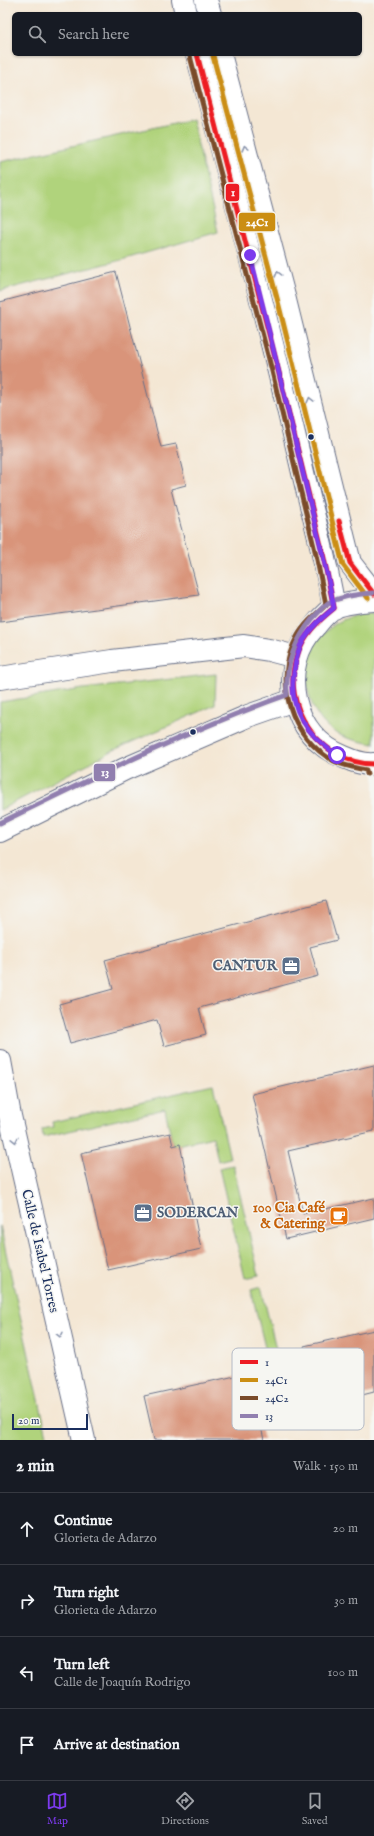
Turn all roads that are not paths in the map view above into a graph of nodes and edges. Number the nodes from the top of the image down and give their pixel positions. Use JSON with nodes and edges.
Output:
{"nodes":[{"id":1,"x":183,"y":0,"type":"edge"},
{"id":2,"x":206,"y":0,"type":"edge"},
{"id":3,"x":186,"y":12,"type":"edge"},
{"id":4,"x":209,"y":12,"type":"edge"},
{"id":5,"x":198,"y":56,"type":"edge"},
{"id":6,"x":221,"y":56,"type":"edge"},
{"id":7,"x":374,"y":594,"type":"edge"},
{"id":8,"x":374,"y":600,"type":"edge"},
{"id":9,"x":334,"y":608,"type":"junction"},
{"id":10,"x":296,"y":657,"type":"junction"},
{"id":11,"x":0,"y":678,"type":"edge"},
{"id":12,"x":294,"y":700,"type":"junction"},
{"id":13,"x":373,"y":767,"type":"edge"},
{"id":14,"x":0,"y":831,"type":"edge"},
{"id":15,"x":0,"y":1061,"type":"edge"},
{"id":16,"x":84,"y":1440,"type":"edge"}],
"edges":[{"from":1,"to":3,"type":"main road"},
{"from":2,"to":4,"type":"main road"},
{"from":5,"to":9,"type":"main road"},
{"from":7,"to":6,"type":"main road","one_way":true},
{"from":8,"to":9,"type":"main road"},
{"from":9,"to":10,"type":"main road"},
{"from":10,"to":11,"type":"main road"},
{"from":10,"to":12,"type":"main road"},
{"from":12,"to":13,"type":"main road"},
{"from":12,"to":14,"type":"main road"},
{"from":15,"to":16,"type":"main road","name":"Calle de Isabel Torres","one_way":true}]}
